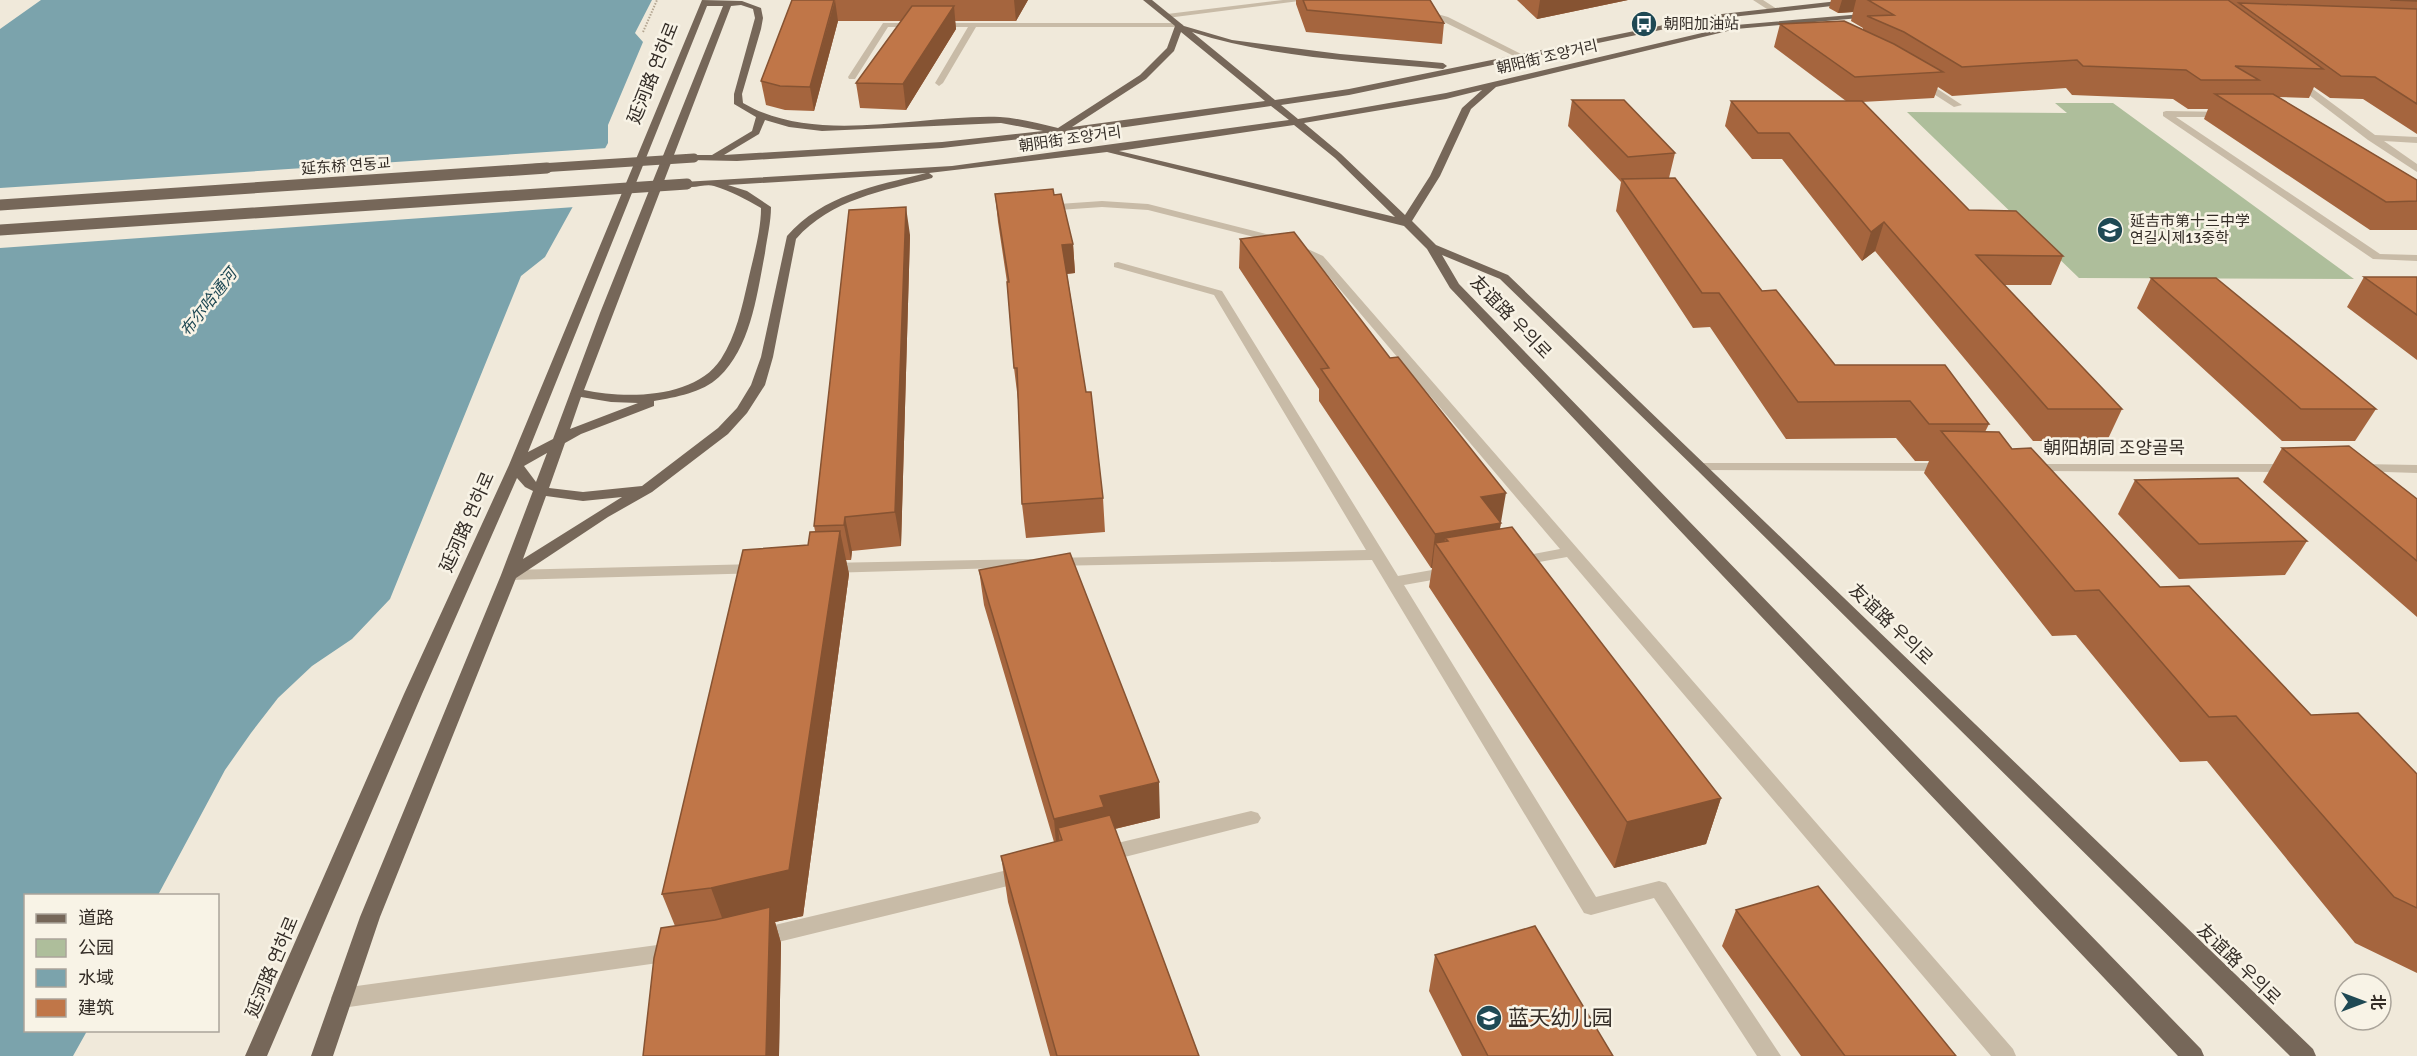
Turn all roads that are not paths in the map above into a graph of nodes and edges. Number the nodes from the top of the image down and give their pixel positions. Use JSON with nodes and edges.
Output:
{"nodes":[{"id":1,"x":1147,"y":0,"type":"edge"},
{"id":2,"x":1303,"y":0,"type":"edge"},
{"id":3,"x":1757,"y":0,"type":"edge"},
{"id":4,"x":729,"y":1,"type":"edge"},
{"id":5,"x":705,"y":2,"type":"edge"},
{"id":6,"x":1854,"y":2,"type":"dead end"},
{"id":7,"x":1257,"y":3,"type":"edge"},
{"id":8,"x":1773,"y":9,"type":"junction"},
{"id":9,"x":1418,"y":11,"type":"edge"},
{"id":10,"x":1878,"y":14,"type":"edge"},
{"id":11,"x":1167,"y":16,"type":"junction"},
{"id":12,"x":1798,"y":20,"type":"junction"},
{"id":13,"x":973,"y":25,"type":"junction"},
{"id":14,"x":1179,"y":25,"type":"junction"},
{"id":15,"x":1816,"y":28,"type":"edge"},
{"id":16,"x":1521,"y":56,"type":"junction"},
{"id":17,"x":1476,"y":65,"type":"junction"},
{"id":18,"x":1910,"y":76,"type":"edge"},
{"id":19,"x":2290,"y":76,"type":"edge"},
{"id":20,"x":852,"y":77,"type":"dead end"},
{"id":21,"x":939,"y":83,"type":"dead end"},
{"id":22,"x":1494,"y":84,"type":"junction"},
{"id":23,"x":1271,"y":103,"type":"junction"},
{"id":24,"x":1957,"y":105,"type":"dead end"},
{"id":25,"x":2236,"y":114,"type":"edge"},
{"id":26,"x":761,"y":117,"type":"junction"},
{"id":27,"x":1296,"y":122,"type":"junction"},
{"id":28,"x":1060,"y":131,"type":"junction"},
{"id":29,"x":2371,"y":138,"type":"junction"},
{"id":30,"x":2417,"y":140,"type":"edge"},
{"id":31,"x":1103,"y":150,"type":"junction"},
{"id":32,"x":694,"y":158,"type":"joint"},
{"id":33,"x":713,"y":158,"type":"junction"},
{"id":34,"x":952,"y":169,"type":"junction"},
{"id":35,"x":2417,"y":169,"type":"edge"},
{"id":36,"x":710,"y":183,"type":"junction"},
{"id":37,"x":0,"y":205,"type":"edge"},
{"id":38,"x":1032,"y":208,"type":"edge"},
{"id":39,"x":1405,"y":223,"type":"junction"},
{"id":40,"x":0,"y":230,"type":"edge"},
{"id":41,"x":1432,"y":247,"type":"junction"},
{"id":42,"x":2417,"y":258,"type":"edge"},
{"id":43,"x":1118,"y":265,"type":"dead end"},
{"id":44,"x":577,"y":392,"type":"junction"},
{"id":45,"x":680,"y":392,"type":"junction"},
{"id":46,"x":559,"y":440,"type":"junction"},
{"id":47,"x":516,"y":465,"type":"junction"},
{"id":48,"x":1702,"y":467,"type":"junction"},
{"id":49,"x":1965,"y":468,"type":"edge"},
{"id":50,"x":2013,"y":468,"type":"edge"},
{"id":51,"x":2311,"y":468,"type":"edge"},
{"id":52,"x":2346,"y":468,"type":"edge"},
{"id":53,"x":2417,"y":469,"type":"edge"},
{"id":54,"x":654,"y":484,"type":"junction"},
{"id":55,"x":541,"y":489,"type":"junction"},
{"id":56,"x":1571,"y":552,"type":"junction"},
{"id":57,"x":1377,"y":555,"type":"junction"},
{"id":58,"x":1504,"y":563,"type":"edge"},
{"id":59,"x":807,"y":568,"type":"edge"},
{"id":60,"x":772,"y":569,"type":"edge"},
{"id":61,"x":1460,"y":571,"type":"edge"},
{"id":62,"x":509,"y":574,"type":"junction"},
{"id":63,"x":1393,"y":582,"type":"junction"},
{"id":64,"x":1251,"y":818,"type":"dead end"},
{"id":65,"x":1088,"y":858,"type":"edge"},
{"id":66,"x":1042,"y":869,"type":"edge"},
{"id":67,"x":740,"y":942,"type":"edge"},
{"id":68,"x":693,"y":950,"type":"edge"},
{"id":69,"x":342,"y":998,"type":"junction"},
{"id":70,"x":256,"y":1056,"type":"edge"},
{"id":71,"x":322,"y":1056,"type":"edge"},
{"id":72,"x":1770,"y":1056,"type":"edge"},
{"id":73,"x":2005,"y":1056,"type":"edge"},
{"id":74,"x":2193,"y":1056,"type":"edge"},
{"id":75,"x":2305,"y":1056,"type":"edge"}],
"edges":[{"from":1,"to":11,"type":"main road","name":"友谊路 우의로"},
{"from":2,"to":7,"type":"street"},
{"from":3,"to":8,"type":"street"},
{"from":4,"to":5,"type":"main road"},
{"from":4,"to":26,"type":"main road"},
{"from":4,"to":44,"type":"main road"},
{"from":5,"to":47,"type":"main road","name":"延河路 연하로"},
{"from":6,"to":8,"type":"main road","name":"朝阳街 조양거리"},
{"from":7,"to":11,"type":"street"},
{"from":8,"to":16,"type":"main road","name":"朝阳街 조양거리"},
{"from":9,"to":16,"type":"street"},
{"from":10,"to":12,"type":"main road","name":"朝阳街 조양거리"},
{"from":11,"to":14,"type":"main road","name":"友谊路 우의로"},
{"from":12,"to":15,"type":"street"},
{"from":12,"to":22,"type":"main road","name":"朝阳街 조양거리"},
{"from":13,"to":14,"type":"street"},
{"from":13,"to":20,"type":"street"},
{"from":13,"to":21,"type":"street"},
{"from":14,"to":17,"type":"main road"},
{"from":14,"to":23,"type":"main road","name":"友谊路 우의로"},
{"from":14,"to":28,"type":"main road"},
{"from":16,"to":17,"type":"main road","name":"朝阳街 조양거리"},
{"from":17,"to":23,"type":"main road","name":"朝阳街 조양거리"},
{"from":18,"to":24,"type":"street"},
{"from":19,"to":29,"type":"street"},
{"from":22,"to":27,"type":"main road","name":"朝阳街 조양거리"},
{"from":22,"to":39,"type":"main road"},
{"from":23,"to":27,"type":"main road","name":"友谊路 우의로"},
{"from":23,"to":28,"type":"main road","name":"朝阳街 조양거리"},
{"from":25,"to":42,"type":"street"},
{"from":26,"to":28,"type":"main road"},
{"from":26,"to":33,"type":"main road"},
{"from":27,"to":31,"type":"main road","name":"朝阳街 조양거리"},
{"from":27,"to":39,"type":"main road","name":"友谊路 우의로"},
{"from":28,"to":33,"type":"main road","name":"朝阳街 조양거리"},
{"from":29,"to":30,"type":"street"},
{"from":29,"to":35,"type":"street"},
{"from":31,"to":34,"type":"main road","name":"朝阳街 조양거리"},
{"from":31,"to":39,"type":"main road"},
{"from":32,"to":33,"type":"main road","name":"朝阳街 조양거리"},
{"from":32,"to":37,"type":"main road","name":"延东桥 연동교","bridge":true},
{"from":34,"to":36,"type":"main road","name":"朝阳街 조양거리"},
{"from":34,"to":54,"type":"main road"},
{"from":36,"to":40,"type":"main road","name":"朝阳街 조양거리","bridge":true},
{"from":36,"to":45,"type":"main road"},
{"from":38,"to":56,"type":"street"},
{"from":39,"to":41,"type":"main road","name":"友谊路 우의로"},
{"from":41,"to":48,"type":"main road","name":"友谊路 우의로"},
{"from":41,"to":74,"type":"main road","name":"友谊路 우의로"},
{"from":43,"to":57,"type":"street"},
{"from":44,"to":45,"type":"main road"},
{"from":44,"to":46,"type":"main road"},
{"from":45,"to":46,"type":"main road"},
{"from":46,"to":47,"type":"main road"},
{"from":46,"to":55,"type":"main road"},
{"from":47,"to":55,"type":"main road"},
{"from":47,"to":70,"type":"main road","name":"延河路 연하로"},
{"from":48,"to":49,"type":"street"},
{"from":48,"to":75,"type":"main road","name":"友谊路 우의로"},
{"from":50,"to":51,"type":"street","name":"朝阳胡同 조양골목"},
{"from":52,"to":53,"type":"street"},
{"from":54,"to":55,"type":"main road"},
{"from":54,"to":62,"type":"main road"},
{"from":55,"to":62,"type":"main road"},
{"from":56,"to":58,"type":"street"},
{"from":56,"to":73,"type":"street"},
{"from":57,"to":59,"type":"street"},
{"from":57,"to":63,"type":"street"},
{"from":60,"to":62,"type":"street"},
{"from":61,"to":63,"type":"street"},
{"from":62,"to":69,"type":"main road"},
{"from":63,"to":72,"type":"street"},
{"from":64,"to":65,"type":"street"},
{"from":66,"to":67,"type":"street"},
{"from":68,"to":69,"type":"street"},
{"from":69,"to":71,"type":"main road"}]}
